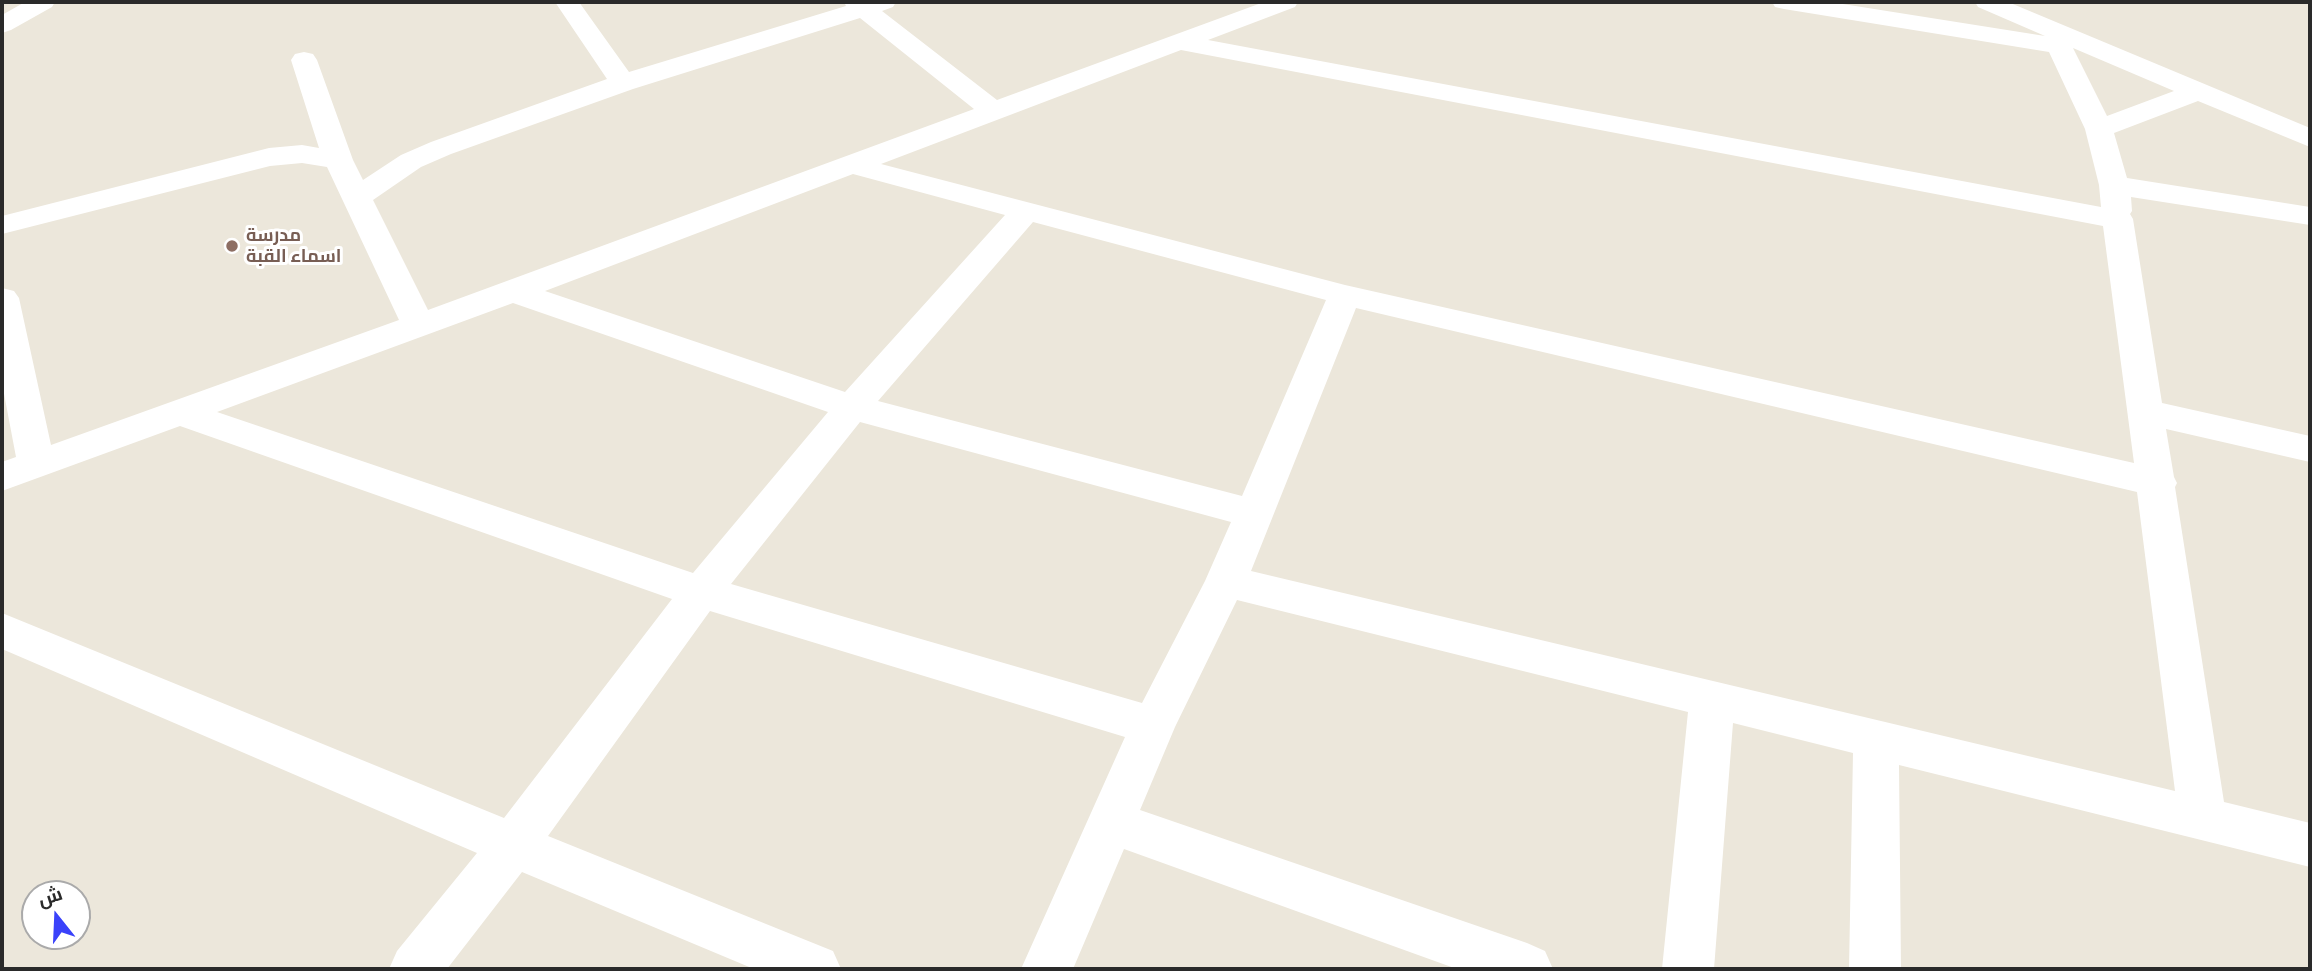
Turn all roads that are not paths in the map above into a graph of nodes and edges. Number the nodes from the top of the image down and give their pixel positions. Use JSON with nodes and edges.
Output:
{"nodes":[{"id":1,"x":43,"y":2,"type":"edge"},
{"id":2,"x":567,"y":2,"type":"edge"},
{"id":3,"x":1286,"y":2,"type":"edge"},
{"id":4,"x":1784,"y":2,"type":"edge"},
{"id":5,"x":1987,"y":2,"type":"edge"},
{"id":6,"x":868,"y":4,"type":"edge"},
{"id":7,"x":2,"y":25,"type":"edge"},
{"id":8,"x":1177,"y":42,"type":"junction"},
{"id":9,"x":2059,"y":46,"type":"junction"},
{"id":10,"x":2101,"y":50,"type":"junction"},
{"id":11,"x":304,"y":60,"type":"dead end"},
{"id":12,"x":623,"y":83,"type":"junction"},
{"id":13,"x":2198,"y":92,"type":"junction"},
{"id":14,"x":992,"y":110,"type":"junction"},
{"id":15,"x":2099,"y":129,"type":"junction"},
{"id":16,"x":2310,"y":138,"type":"edge"},
{"id":17,"x":338,"y":160,"type":"junction"},
{"id":18,"x":850,"y":166,"type":"junction"},
{"id":19,"x":2114,"y":185,"type":"junction"},
{"id":20,"x":357,"y":197,"type":"junction"},
{"id":21,"x":1026,"y":211,"type":"junction"},
{"id":22,"x":2310,"y":216,"type":"edge"},
{"id":23,"x":2118,"y":219,"type":"junction"},
{"id":24,"x":2,"y":225,"type":"edge"},
{"id":25,"x":513,"y":291,"type":"junction"},
{"id":26,"x":1345,"y":295,"type":"junction"},
{"id":27,"x":2,"y":298,"type":"edge"},
{"id":28,"x":419,"y":326,"type":"junction"},
{"id":29,"x":852,"y":407,"type":"junction"},
{"id":30,"x":178,"y":412,"type":"junction"},
{"id":31,"x":2145,"y":412,"type":"junction"},
{"id":32,"x":2310,"y":449,"type":"edge"},
{"id":33,"x":36,"y":463,"type":"junction"},
{"id":34,"x":2,"y":477,"type":"edge"},
{"id":35,"x":2158,"y":483,"type":"junction"},
{"id":36,"x":1254,"y":514,"type":"junction"},
{"id":37,"x":1226,"y":581,"type":"junction"},
{"id":38,"x":701,"y":592,"type":"junction"},
{"id":39,"x":2,"y":630,"type":"edge"},
{"id":40,"x":1712,"y":699,"type":"junction"},
{"id":41,"x":1153,"y":726,"type":"junction"},
{"id":42,"x":1876,"y":739,"type":"junction"},
{"id":43,"x":2203,"y":819,"type":"junction"},
{"id":44,"x":1111,"y":822,"type":"junction"},
{"id":45,"x":513,"y":845,"type":"junction"},
{"id":46,"x":2310,"y":845,"type":"edge"},
{"id":47,"x":415,"y":969,"type":"edge"},
{"id":48,"x":815,"y":969,"type":"edge"},
{"id":49,"x":1047,"y":969,"type":"edge"},
{"id":50,"x":1527,"y":969,"type":"edge"},
{"id":51,"x":1688,"y":969,"type":"edge"},
{"id":52,"x":1875,"y":969,"type":"edge"}],
"edges":[{"from":1,"to":7,"type":"street"},
{"from":2,"to":12,"type":"street"},
{"from":3,"to":8,"type":"street"},
{"from":4,"to":9,"type":"street"},
{"from":5,"to":10,"type":"street"},
{"from":6,"to":12,"type":"street"},
{"from":6,"to":14,"type":"street"},
{"from":8,"to":14,"type":"street"},
{"from":8,"to":23,"type":"street"},
{"from":9,"to":10,"type":"street"},
{"from":9,"to":15,"type":"street"},
{"from":10,"to":13,"type":"street"},
{"from":11,"to":17,"type":"street"},
{"from":12,"to":20,"type":"street"},
{"from":13,"to":15,"type":"street"},
{"from":13,"to":16,"type":"street"},
{"from":14,"to":18,"type":"street"},
{"from":15,"to":19,"type":"street"},
{"from":17,"to":20,"type":"street"},
{"from":17,"to":24,"type":"street"},
{"from":18,"to":21,"type":"street"},
{"from":18,"to":25,"type":"street"},
{"from":19,"to":22,"type":"street"},
{"from":19,"to":23,"type":"street"},
{"from":20,"to":28,"type":"street"},
{"from":21,"to":26,"type":"street"},
{"from":21,"to":29,"type":"street"},
{"from":23,"to":31,"type":"street"},
{"from":25,"to":28,"type":"street"},
{"from":25,"to":29,"type":"street"},
{"from":26,"to":35,"type":"street"},
{"from":26,"to":36,"type":"street"},
{"from":27,"to":33,"type":"street"},
{"from":28,"to":30,"type":"street"},
{"from":29,"to":36,"type":"street"},
{"from":29,"to":38,"type":"street"},
{"from":30,"to":33,"type":"street"},
{"from":30,"to":38,"type":"street"},
{"from":31,"to":32,"type":"street"},
{"from":31,"to":35,"type":"street"},
{"from":33,"to":34,"type":"street"},
{"from":35,"to":43,"type":"street"},
{"from":36,"to":37,"type":"street"},
{"from":37,"to":40,"type":"street"},
{"from":37,"to":41,"type":"street"},
{"from":38,"to":41,"type":"street"},
{"from":38,"to":45,"type":"street"},
{"from":39,"to":45,"type":"street"},
{"from":40,"to":42,"type":"street"},
{"from":40,"to":51,"type":"street"},
{"from":41,"to":44,"type":"street"},
{"from":42,"to":43,"type":"street"},
{"from":42,"to":52,"type":"street"},
{"from":43,"to":46,"type":"street"},
{"from":44,"to":49,"type":"street"},
{"from":44,"to":50,"type":"street"},
{"from":45,"to":47,"type":"street"},
{"from":45,"to":48,"type":"street"}]}
